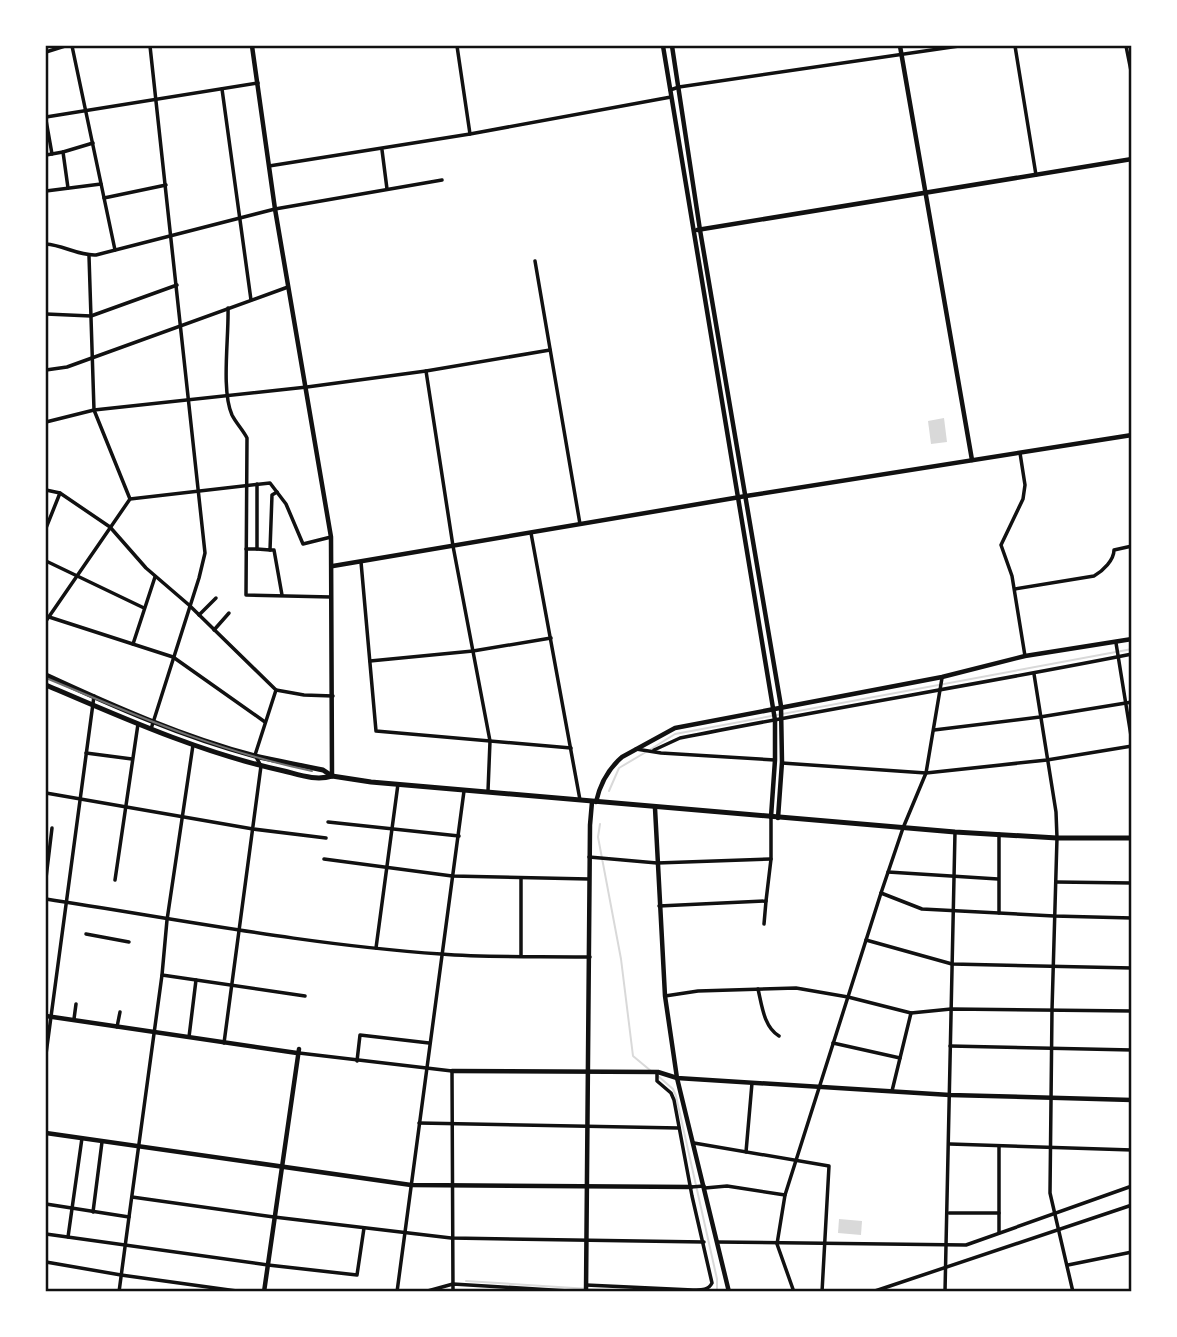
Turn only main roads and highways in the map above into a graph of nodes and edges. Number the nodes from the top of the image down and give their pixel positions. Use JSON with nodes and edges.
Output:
{"nodes":[{"id":1,"x":46,"y":675,"type":"edge"},
{"id":2,"x":46,"y":685,"type":"edge"},
{"id":3,"x":332,"y":776,"type":"junction"},
{"id":4,"x":1132,"y":838,"type":"edge"}],
"edges":[{"from":1,"to":3,"type":"main road"},
{"from":2,"to":3,"type":"main road"},
{"from":3,"to":4,"type":"main road"}]}
